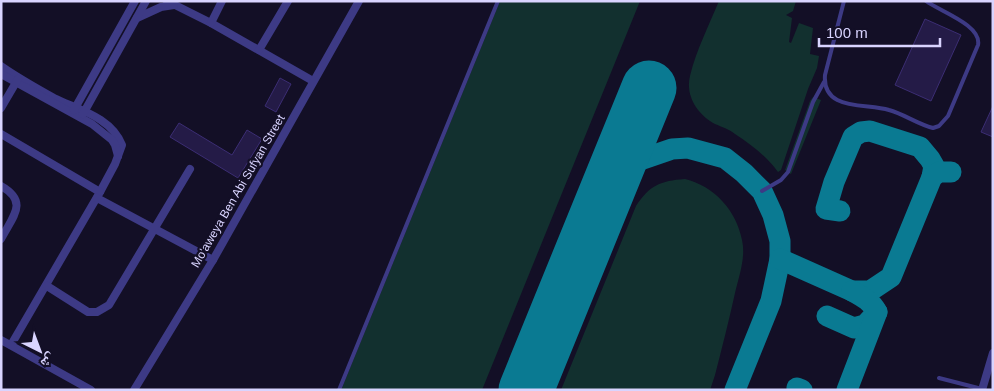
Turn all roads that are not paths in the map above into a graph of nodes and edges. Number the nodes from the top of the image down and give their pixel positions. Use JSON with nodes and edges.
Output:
{"nodes":[{"id":1,"x":135,"y":1,"type":"edge"},
{"id":2,"x":146,"y":1,"type":"edge"},
{"id":3,"x":222,"y":1,"type":"edge"},
{"id":4,"x":288,"y":1,"type":"edge"},
{"id":5,"x":359,"y":1,"type":"edge"},
{"id":6,"x":498,"y":1,"type":"edge"},
{"id":7,"x":844,"y":1,"type":"edge"},
{"id":8,"x":926,"y":1,"type":"edge"},
{"id":9,"x":171,"y":3,"type":"edge"},
{"id":10,"x":137,"y":18,"type":"junction"},
{"id":11,"x":211,"y":23,"type":"junction"},
{"id":12,"x":259,"y":50,"type":"junction"},
{"id":13,"x":1,"y":66,"type":"edge"},
{"id":14,"x":1,"y":74,"type":"edge"},
{"id":15,"x":17,"y":80,"type":"junction"},
{"id":16,"x":313,"y":81,"type":"junction"},
{"id":17,"x":824,"y":82,"type":"junction"},
{"id":18,"x":1,"y":108,"type":"edge"},
{"id":19,"x":74,"y":111,"type":"junction"},
{"id":20,"x":83,"y":115,"type":"junction"},
{"id":21,"x":1,"y":134,"type":"edge"},
{"id":22,"x":190,"y":169,"type":"dead end"},
{"id":23,"x":1,"y":186,"type":"edge"},
{"id":24,"x":762,"y":192,"type":"dead end"},
{"id":25,"x":98,"y":195,"type":"junction"},
{"id":26,"x":154,"y":229,"type":"junction"},
{"id":27,"x":1,"y":239,"type":"edge"},
{"id":28,"x":212,"y":260,"type":"junction"},
{"id":29,"x":47,"y":286,"type":"junction"},
{"id":30,"x":4,"y":343,"type":"edge"},
{"id":31,"x":993,"y":353,"type":"edge"},
{"id":32,"x":939,"y":378,"type":"dead end"},
{"id":33,"x":91,"y":390,"type":"edge"},
{"id":34,"x":134,"y":390,"type":"edge"},
{"id":35,"x":339,"y":390,"type":"edge"},
{"id":36,"x":982,"y":390,"type":"edge"}],
"edges":[{"from":1,"to":19,"type":"street"},
{"from":2,"to":10,"type":"street"},
{"from":3,"to":11,"type":"street"},
{"from":4,"to":12,"type":"street"},
{"from":5,"to":16,"type":"street","name":"Mo'aweya Ben Abi Sufyan Street"},
{"from":6,"to":35,"type":"lane"},
{"from":7,"to":17,"type":"lane"},
{"from":8,"to":17,"type":"lane"},
{"from":9,"to":10,"type":"street"},
{"from":9,"to":11,"type":"street"},
{"from":10,"to":20,"type":"street"},
{"from":11,"to":12,"type":"street"},
{"from":12,"to":16,"type":"street"},
{"from":13,"to":15,"type":"street"},
{"from":14,"to":15,"type":"street"},
{"from":15,"to":18,"type":"street"},
{"from":15,"to":19,"type":"street"},
{"from":16,"to":28,"type":"street","name":"Mo'aweya Ben Abi Sufyan Street"},
{"from":17,"to":24,"type":"lane"},
{"from":19,"to":20,"type":"street"},
{"from":20,"to":25,"type":"street"},
{"from":21,"to":25,"type":"street"},
{"from":22,"to":26,"type":"street"},
{"from":23,"to":27,"type":"street"},
{"from":25,"to":26,"type":"street"},
{"from":25,"to":29,"type":"street"},
{"from":26,"to":28,"type":"street"},
{"from":26,"to":29,"type":"street"},
{"from":28,"to":34,"type":"street","name":"Mo'aweya Ben Abi Sufyan Street"},
{"from":29,"to":30,"type":"street"},
{"from":30,"to":33,"type":"street"},
{"from":31,"to":36,"type":"street"},
{"from":32,"to":36,"type":"lane"}]}
